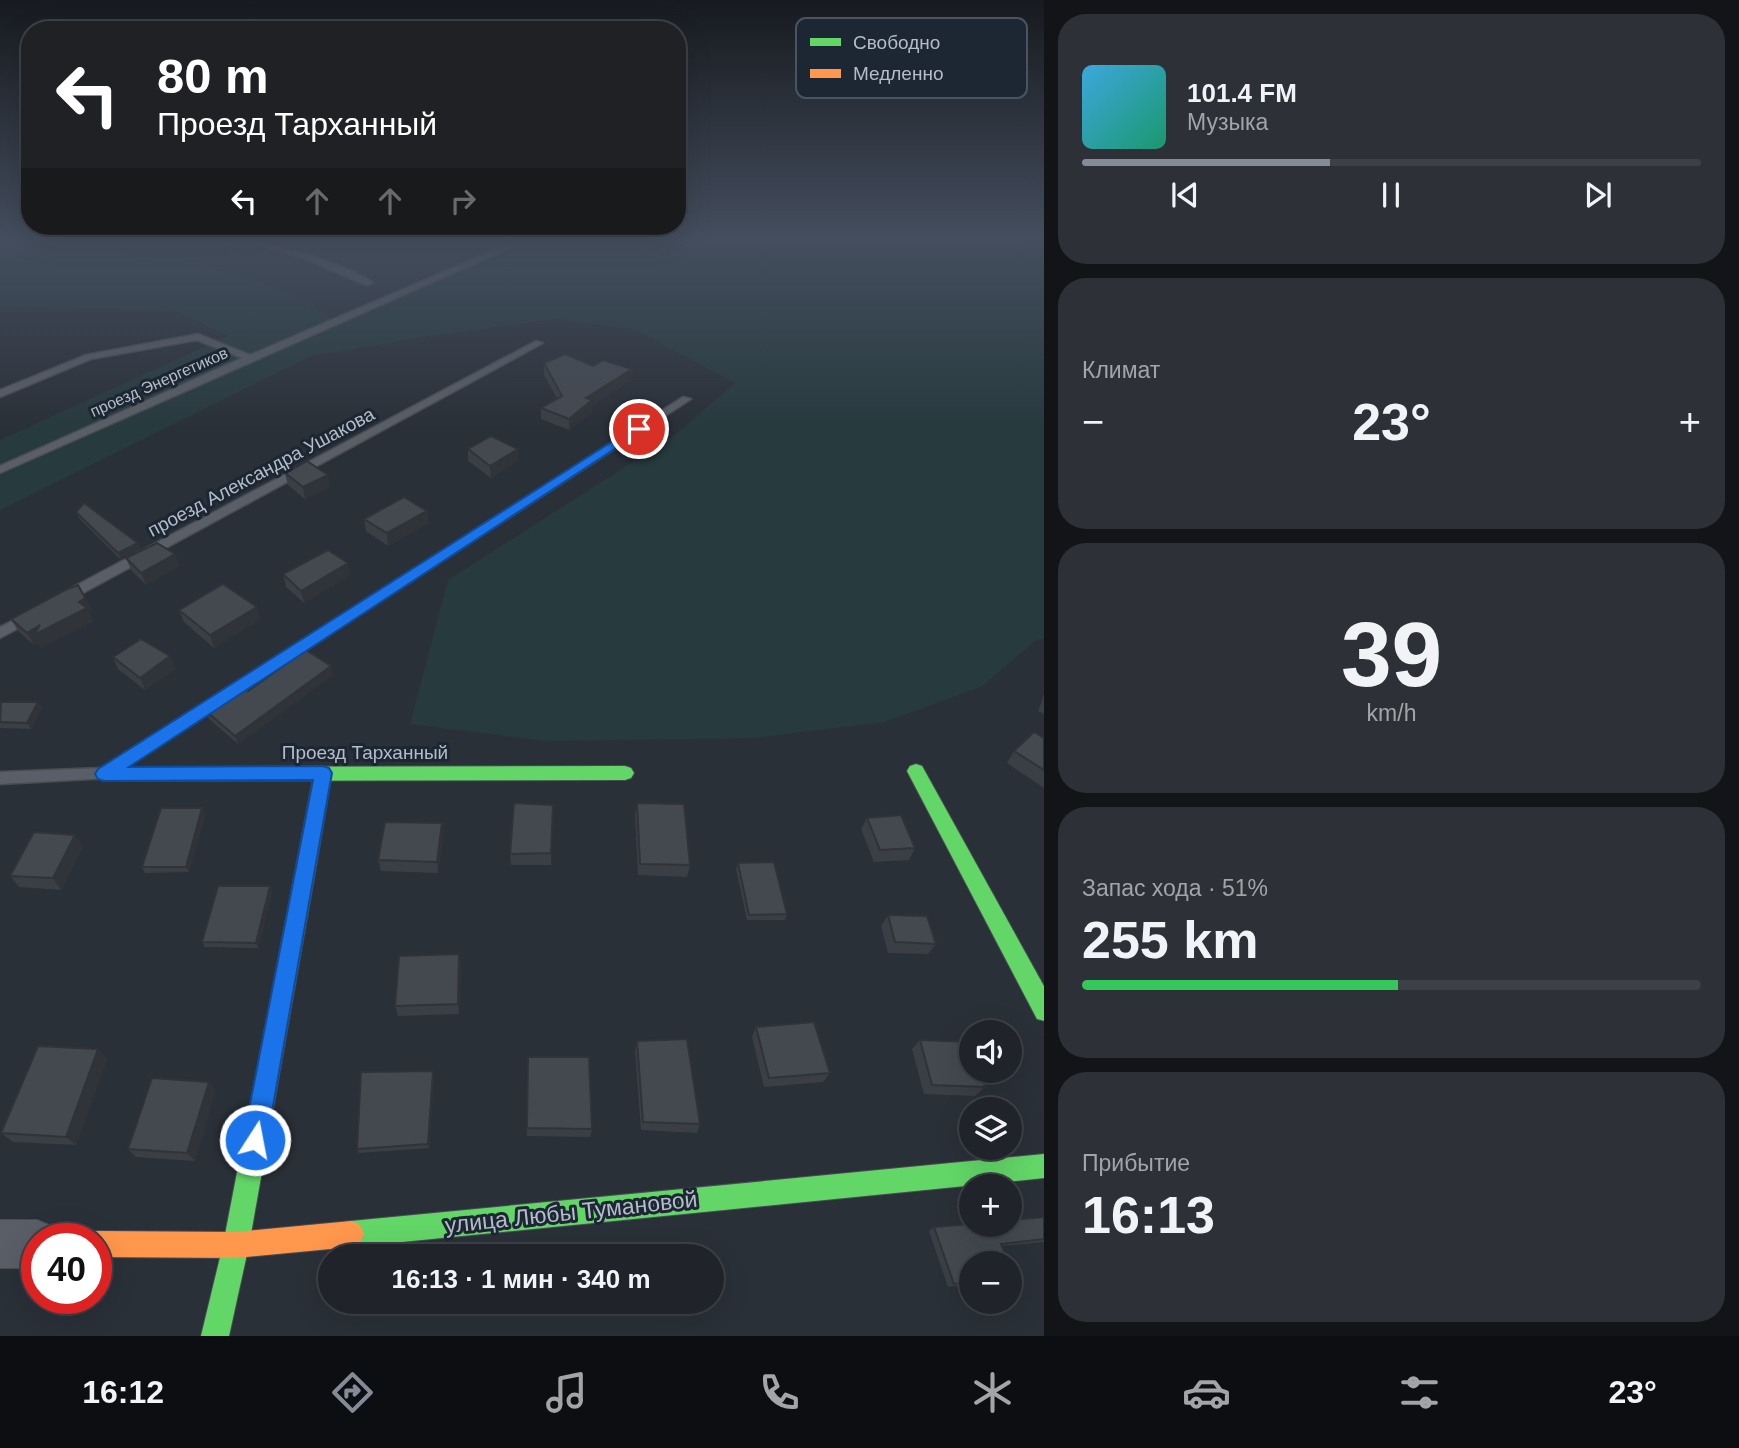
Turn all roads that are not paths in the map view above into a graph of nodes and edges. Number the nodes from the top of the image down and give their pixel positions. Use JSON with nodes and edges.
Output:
{"nodes":[{"id":1,"x":381,"y":302,"type":"edge"},
{"id":2,"x":539,"y":343,"type":"dead end"},
{"id":3,"x":250,"y":359,"type":"junction"},
{"id":4,"x":0,"y":394,"type":"edge"},
{"id":5,"x":685,"y":399,"type":"dead end"},
{"id":6,"x":0,"y":470,"type":"edge"},
{"id":7,"x":49,"y":606,"type":"edge"},
{"id":8,"x":37,"y":613,"type":"edge"},
{"id":9,"x":0,"y":633,"type":"edge"},
{"id":10,"x":916,"y":771,"type":"dead end"},
{"id":11,"x":323,"y":773,"type":"junction"},
{"id":12,"x":625,"y":773,"type":"dead end"},
{"id":13,"x":104,"y":774,"type":"junction"},
{"id":14,"x":0,"y":778,"type":"edge"},
{"id":15,"x":1044,"y":1011,"type":"edge"},
{"id":16,"x":1044,"y":1166,"type":"edge"},
{"id":17,"x":0,"y":1244,"type":"edge"},
{"id":18,"x":21,"y":1244,"type":"edge"},
{"id":19,"x":112,"y":1244,"type":"edge"},
{"id":20,"x":236,"y":1245,"type":"junction"},
{"id":21,"x":215,"y":1336,"type":"edge"}],
"edges":[{"from":1,"to":3,"type":"lane","name":"проезд Энергетиков"},
{"from":2,"to":7,"type":"lane","name":"проезд Александра Ушакова"},
{"from":3,"to":4,"type":"lane"},
{"from":3,"to":6,"type":"lane","name":"проезд Энергетиков"},
{"from":5,"to":13,"type":"lane"},
{"from":8,"to":9,"type":"lane"},
{"from":10,"to":15,"type":"street"},
{"from":11,"to":12,"type":"street","name":"Проезд Тарханный"},
{"from":11,"to":13,"type":"street","name":"Проезд Тарханный"},
{"from":11,"to":20,"type":"street"},
{"from":13,"to":14,"type":"lane"},
{"from":16,"to":20,"type":"street","name":"улица Любы Тумановой"},
{"from":17,"to":18,"type":"street"},
{"from":19,"to":20,"type":"street","name":"улица Любы Тумановой"},
{"from":20,"to":21,"type":"street"}]}
